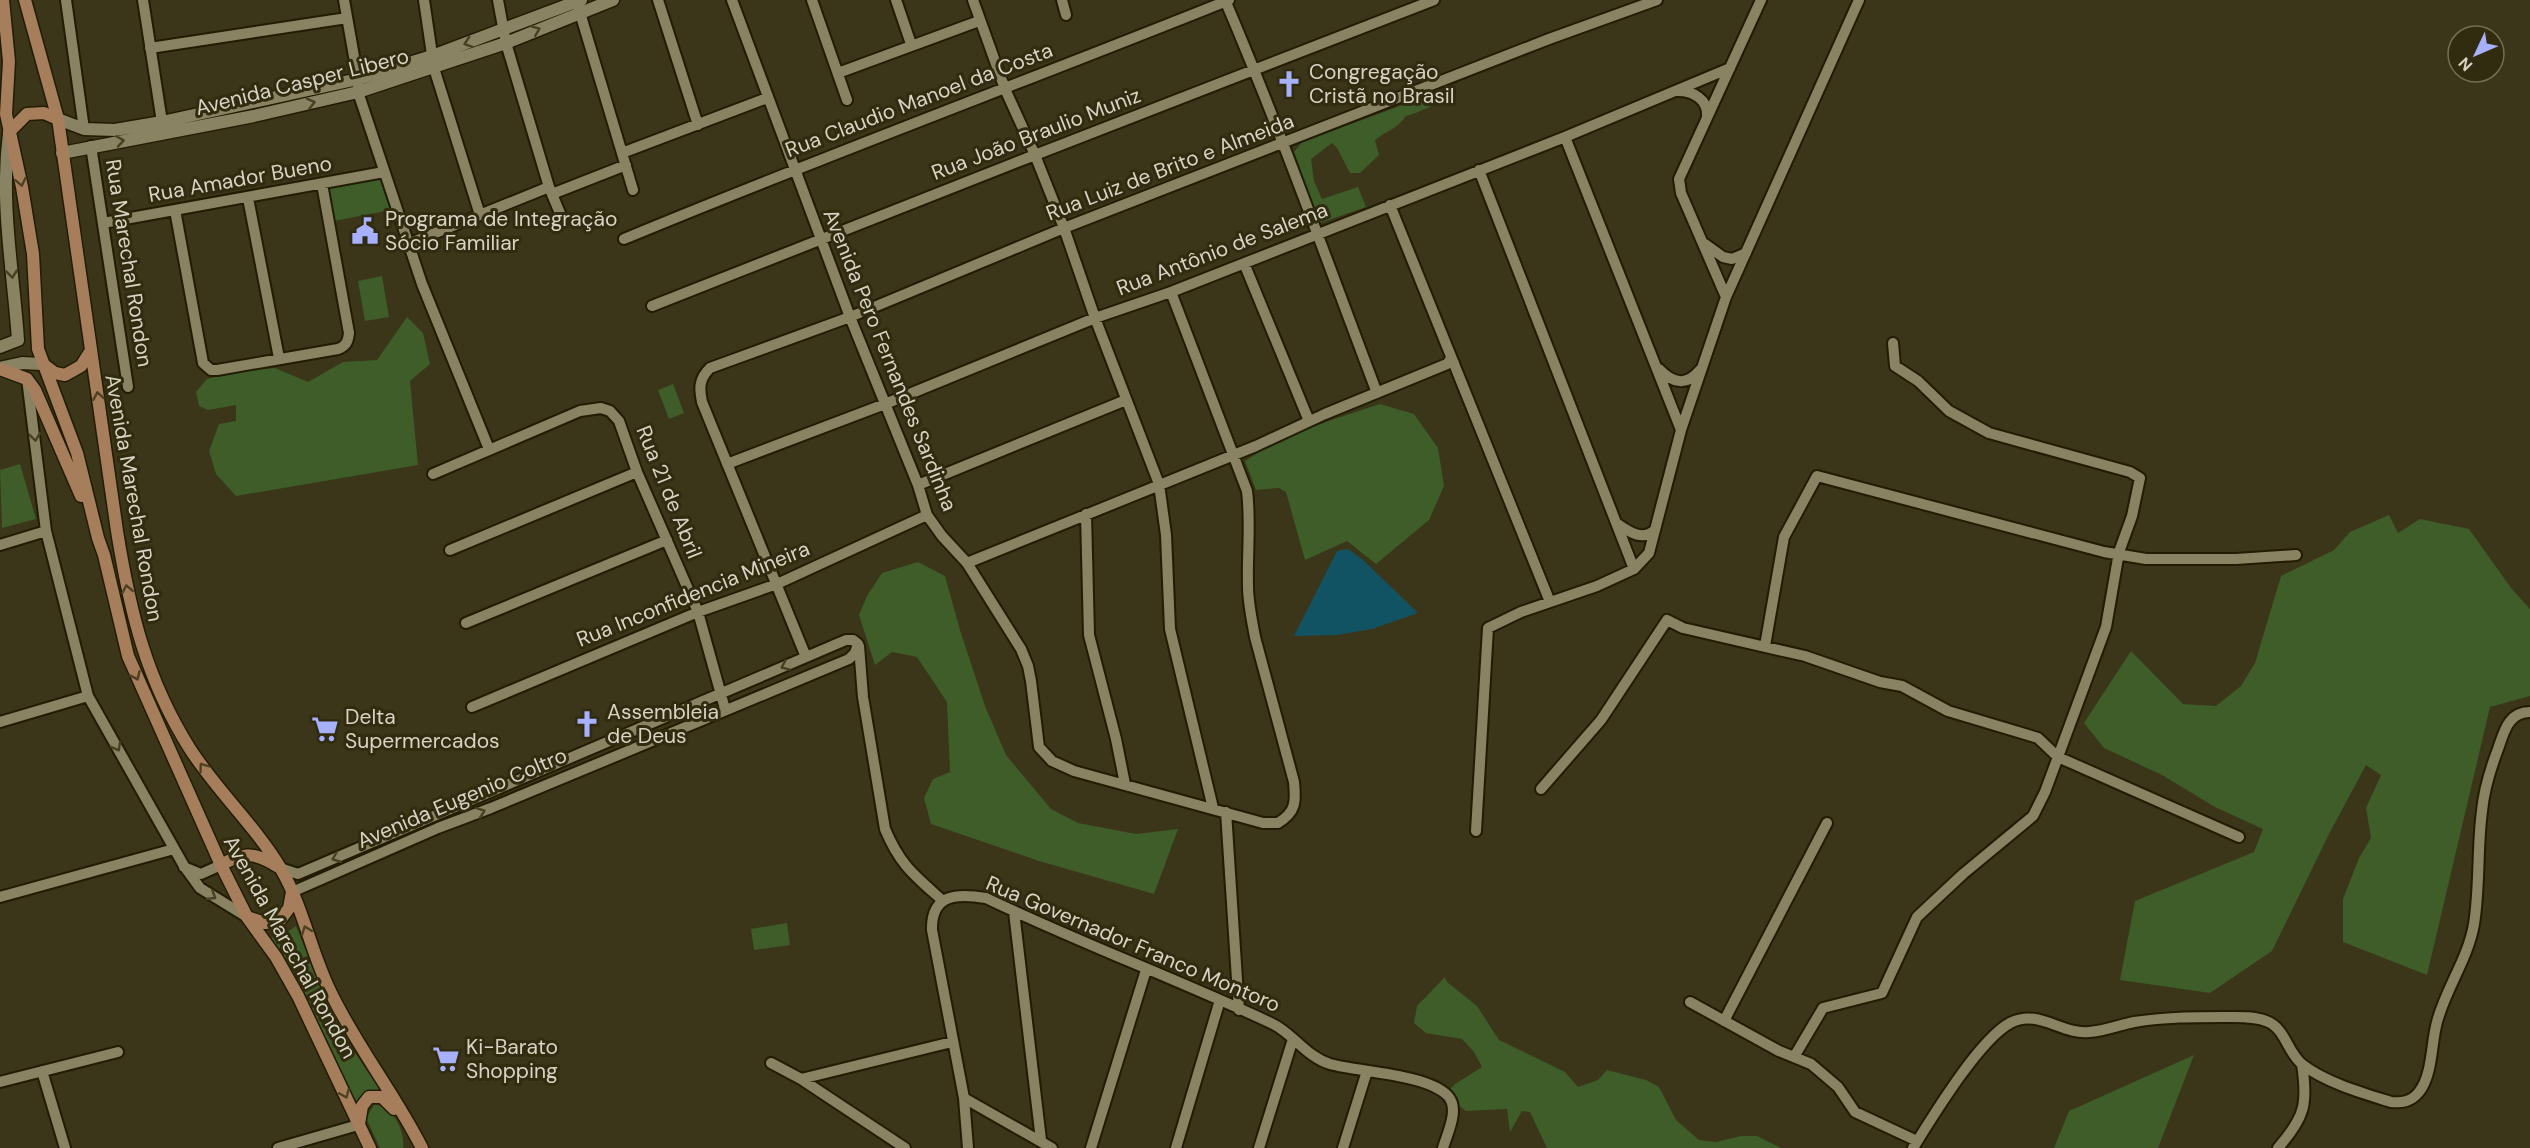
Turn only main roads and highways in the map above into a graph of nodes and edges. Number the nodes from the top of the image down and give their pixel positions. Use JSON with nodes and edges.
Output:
{"nodes":[{"id":1,"x":3,"y":0,"type":"edge"},
{"id":2,"x":25,"y":0,"type":"edge"},
{"id":3,"x":58,"y":118,"type":"junction"},
{"id":4,"x":9,"y":132,"type":"junction"},
{"id":5,"x":90,"y":352,"type":"junction"},
{"id":6,"x":42,"y":364,"type":"junction"},
{"id":7,"x":0,"y":369,"type":"edge"},
{"id":8,"x":98,"y":538,"type":"junction"},
{"id":9,"x":243,"y":855,"type":"junction"},
{"id":10,"x":221,"y":865,"type":"junction"},
{"id":11,"x":280,"y":868,"type":"junction"},
{"id":12,"x":231,"y":885,"type":"junction"},
{"id":13,"x":292,"y":892,"type":"junction"},
{"id":14,"x":247,"y":917,"type":"junction"},
{"id":15,"x":358,"y":1125,"type":"junction"},
{"id":16,"x":412,"y":1129,"type":"junction"},
{"id":17,"x":370,"y":1148,"type":"edge"},
{"id":18,"x":411,"y":1148,"type":"edge"},
{"id":19,"x":423,"y":1148,"type":"edge"}],
"edges":[{"from":1,"to":4,"type":"main road","name":"Avenida Marechal Rondon"},
{"from":2,"to":3,"type":"main road","name":"Avenida Marechal Rondon"},
{"from":3,"to":4,"type":"main road"},
{"from":3,"to":5,"type":"main road","name":"Avenida Marechal Rondon"},
{"from":4,"to":6,"type":"main road","name":"Avenida Marechal Rondon","one_way":true},
{"from":5,"to":6,"type":"main road"},
{"from":11,"to":5,"type":"main road","name":"Avenida Marechal Rondon","one_way":true},
{"from":6,"to":8,"type":"main road","name":"Avenida Marechal Rondon"},
{"from":7,"to":8,"type":"main road"},
{"from":8,"to":10,"type":"main road","name":"Avenida Marechal Rondon","one_way":true},
{"from":9,"to":10,"type":"main road"},
{"from":9,"to":11,"type":"main road"},
{"from":9,"to":12,"type":"main road"},
{"from":10,"to":12,"type":"main road","name":"Avenida Marechal Rondon"},
{"from":11,"to":13,"type":"main road","name":"Avenida Marechal Rondon"},
{"from":12,"to":14,"type":"main road","name":"Avenida Marechal Rondon"},
{"from":13,"to":14,"type":"main road"},
{"from":16,"to":13,"type":"main road","name":"Avenida Marechal Rondon","one_way":true},
{"from":14,"to":15,"type":"main road","name":"Avenida Marechal Rondon","one_way":true},
{"from":15,"to":16,"type":"main road"},
{"from":15,"to":17,"type":"main road","name":"Avenida Marechal Rondon"},
{"from":16,"to":18,"type":"main road"},
{"from":16,"to":19,"type":"main road","name":"Avenida Marechal Rondon"}]}
